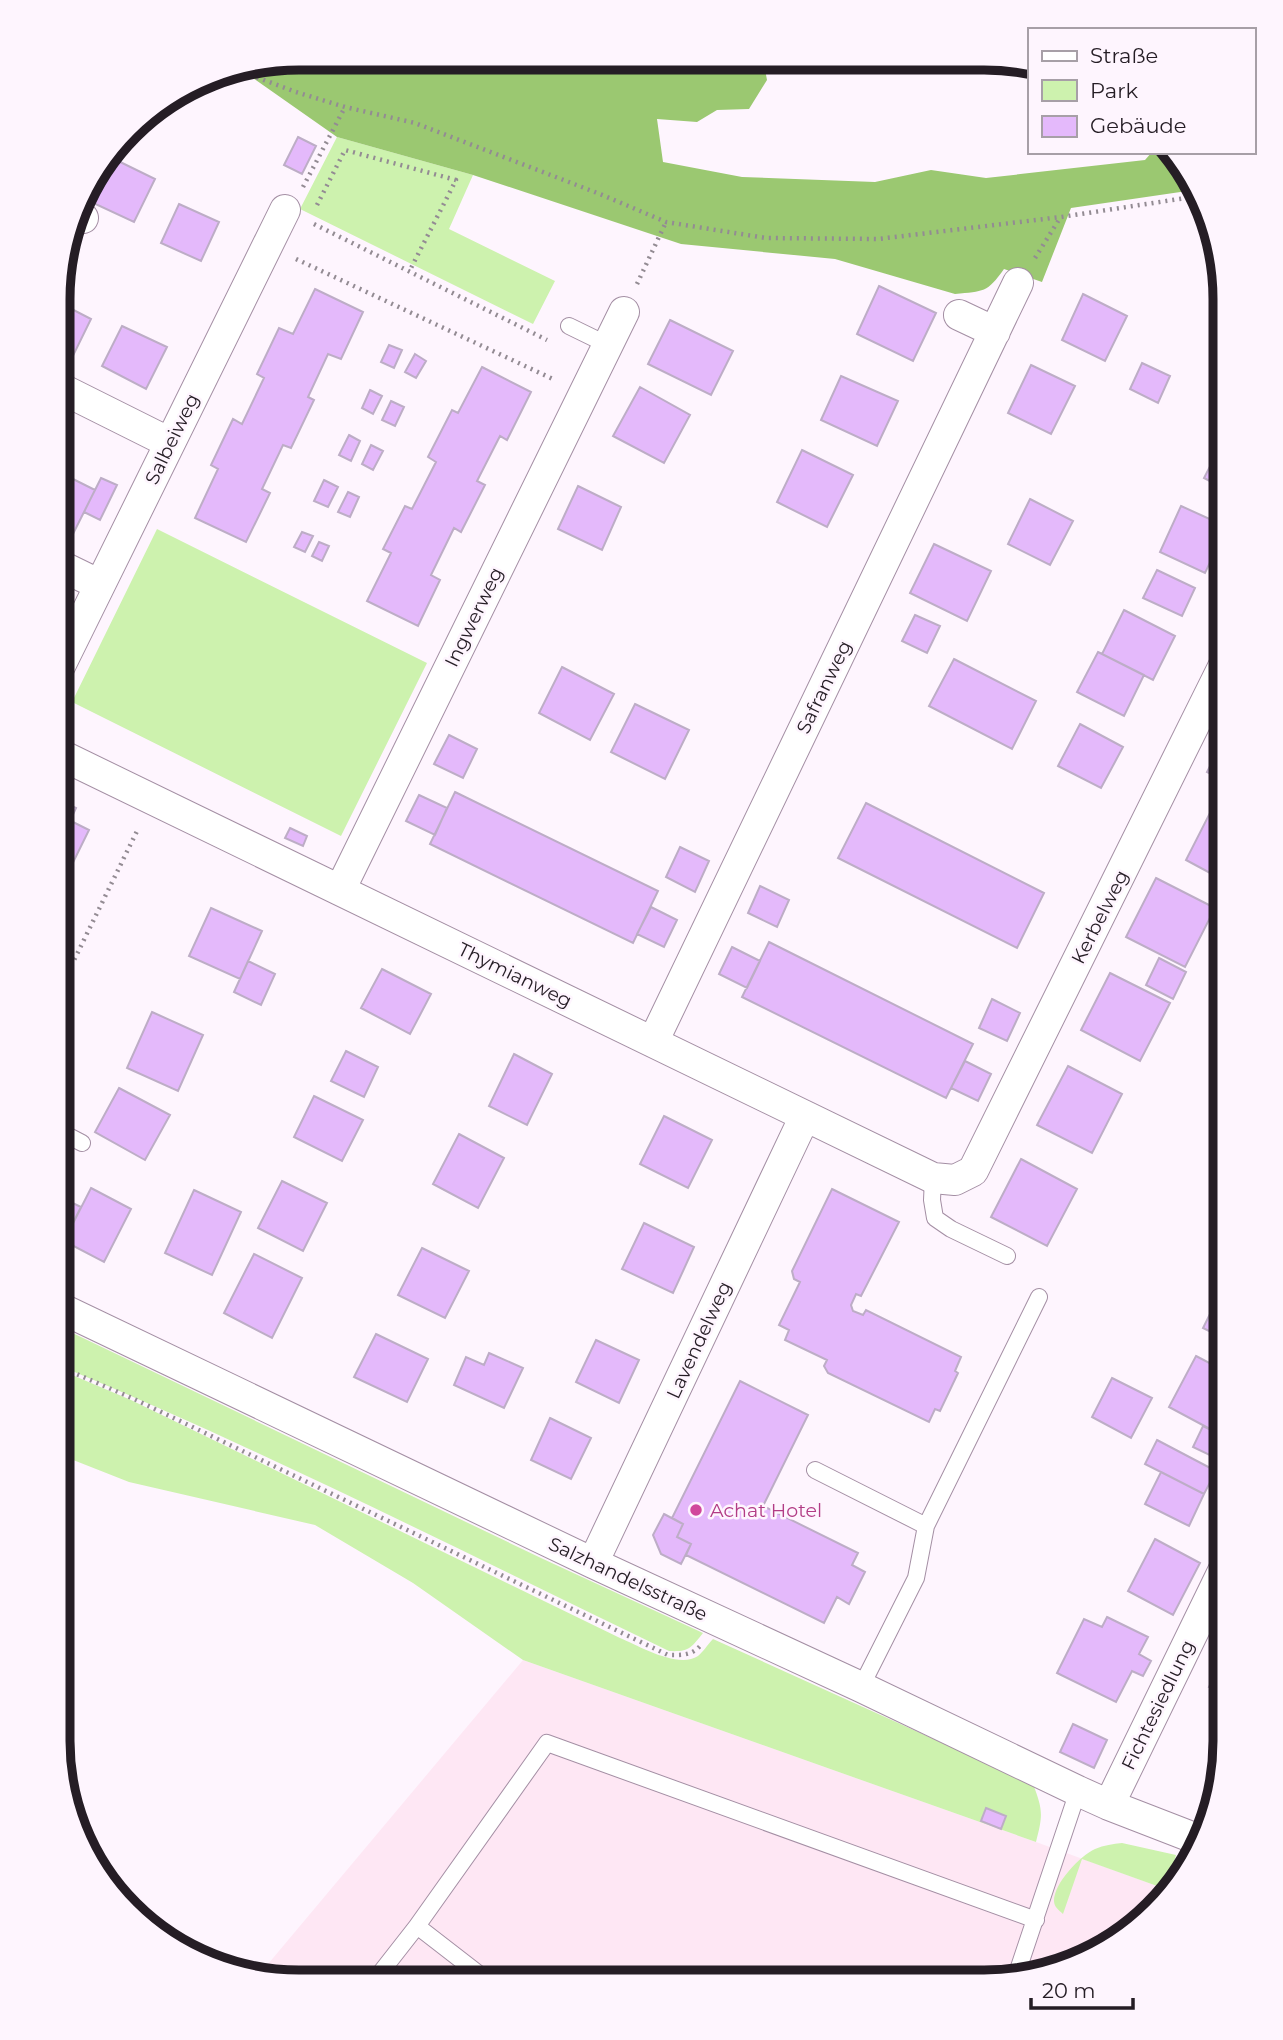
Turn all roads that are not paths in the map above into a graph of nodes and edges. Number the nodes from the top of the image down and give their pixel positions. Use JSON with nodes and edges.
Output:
{"nodes":[{"id":1,"x":295,"y":214,"type":"road end"},
{"id":2,"x":1018,"y":283,"type":"road end"},
{"id":3,"x":624,"y":312,"type":"road end"},
{"id":4,"x":959,"y":314,"type":"dead end"},
{"id":5,"x":569,"y":326,"type":"dead end"},
{"id":6,"x":995,"y":331,"type":"junction"},
{"id":7,"x":603,"y":355,"type":"junction"},
{"id":8,"x":70,"y":393,"type":"edge"},
{"id":9,"x":170,"y":443,"type":"junction"},
{"id":10,"x":70,"y":570,"type":"edge"},
{"id":11,"x":100,"y":585,"type":"junction"},
{"id":12,"x":70,"y":646,"type":"edge"},
{"id":13,"x":1213,"y":687,"type":"edge"},
{"id":14,"x":70,"y":759,"type":"edge"},
{"id":15,"x":340,"y":890,"type":"junction"},
{"id":16,"x":653,"y":1042,"type":"junction"},
{"id":17,"x":804,"y":1116,"type":"junction"},
{"id":18,"x":70,"y":1137,"type":"edge"},
{"id":19,"x":82,"y":1143,"type":"dead end"},
{"id":20,"x":933,"y":1178,"type":"junction"},
{"id":21,"x":1007,"y":1256,"type":"dead end"},
{"id":22,"x":1039,"y":1297,"type":"dead end"},
{"id":23,"x":70,"y":1313,"type":"edge"},
{"id":24,"x":816,"y":1470,"type":"dead end"},
{"id":25,"x":926,"y":1526,"type":"junction"},
{"id":26,"x":593,"y":1563,"type":"junction"},
{"id":27,"x":1213,"y":1592,"type":"edge"},
{"id":28,"x":861,"y":1687,"type":"junction"},
{"id":29,"x":1078,"y":1791,"type":"junction"},
{"id":30,"x":1109,"y":1805,"type":"junction"},
{"id":31,"x":1192,"y":1837,"type":"edge"},
{"id":32,"x":1035,"y":1920,"type":"junction"},
{"id":33,"x":417,"y":1926,"type":"junction"},
{"id":34,"x":1019,"y":1967,"type":"edge"},
{"id":35,"x":382,"y":1970,"type":"edge"},
{"id":36,"x":474,"y":1970,"type":"edge"}],
"edges":[{"from":1,"to":9,"type":"street","name":"Salbeiweg"},
{"from":2,"to":6,"type":"street","name":"Safranweg"},
{"from":3,"to":7,"type":"street","name":"Ingwerweg"},
{"from":4,"to":6,"type":"street"},
{"from":5,"to":7,"type":"lane"},
{"from":6,"to":16,"type":"street","name":"Safranweg"},
{"from":7,"to":15,"type":"street","name":"Ingwerweg"},
{"from":8,"to":9,"type":"street"},
{"from":9,"to":11,"type":"street","name":"Salbeiweg"},
{"from":10,"to":11,"type":"street"},
{"from":11,"to":12,"type":"street","name":"Salbeiweg"},
{"from":13,"to":20,"type":"street","name":"Kerbelweg"},
{"from":14,"to":15,"type":"street","name":"Thymianweg"},
{"from":15,"to":16,"type":"street","name":"Thymianweg"},
{"from":16,"to":17,"type":"street","name":"Thymianweg"},
{"from":17,"to":20,"type":"street","name":"Thymianweg"},
{"from":17,"to":26,"type":"street","name":"Lavendelweg"},
{"from":18,"to":19,"type":"lane"},
{"from":20,"to":21,"type":"lane"},
{"from":22,"to":25,"type":"lane"},
{"from":23,"to":26,"type":"street","name":"Salzhandelsstraße"},
{"from":24,"to":25,"type":"lane"},
{"from":25,"to":28,"type":"lane"},
{"from":26,"to":28,"type":"street","name":"Salzhandelsstraße"},
{"from":27,"to":30,"type":"street","name":"Fichtesiedlung"},
{"from":28,"to":29,"type":"street","name":"Salzhandelsstraße"},
{"from":29,"to":30,"type":"street","name":"Salzhandelsstraße"},
{"from":29,"to":32,"type":"lane"},
{"from":30,"to":31,"type":"street","name":"Salzhandelsstraße"},
{"from":32,"to":33,"type":"lane"},
{"from":32,"to":34,"type":"lane"},
{"from":33,"to":35,"type":"lane"},
{"from":33,"to":36,"type":"lane"}]}
